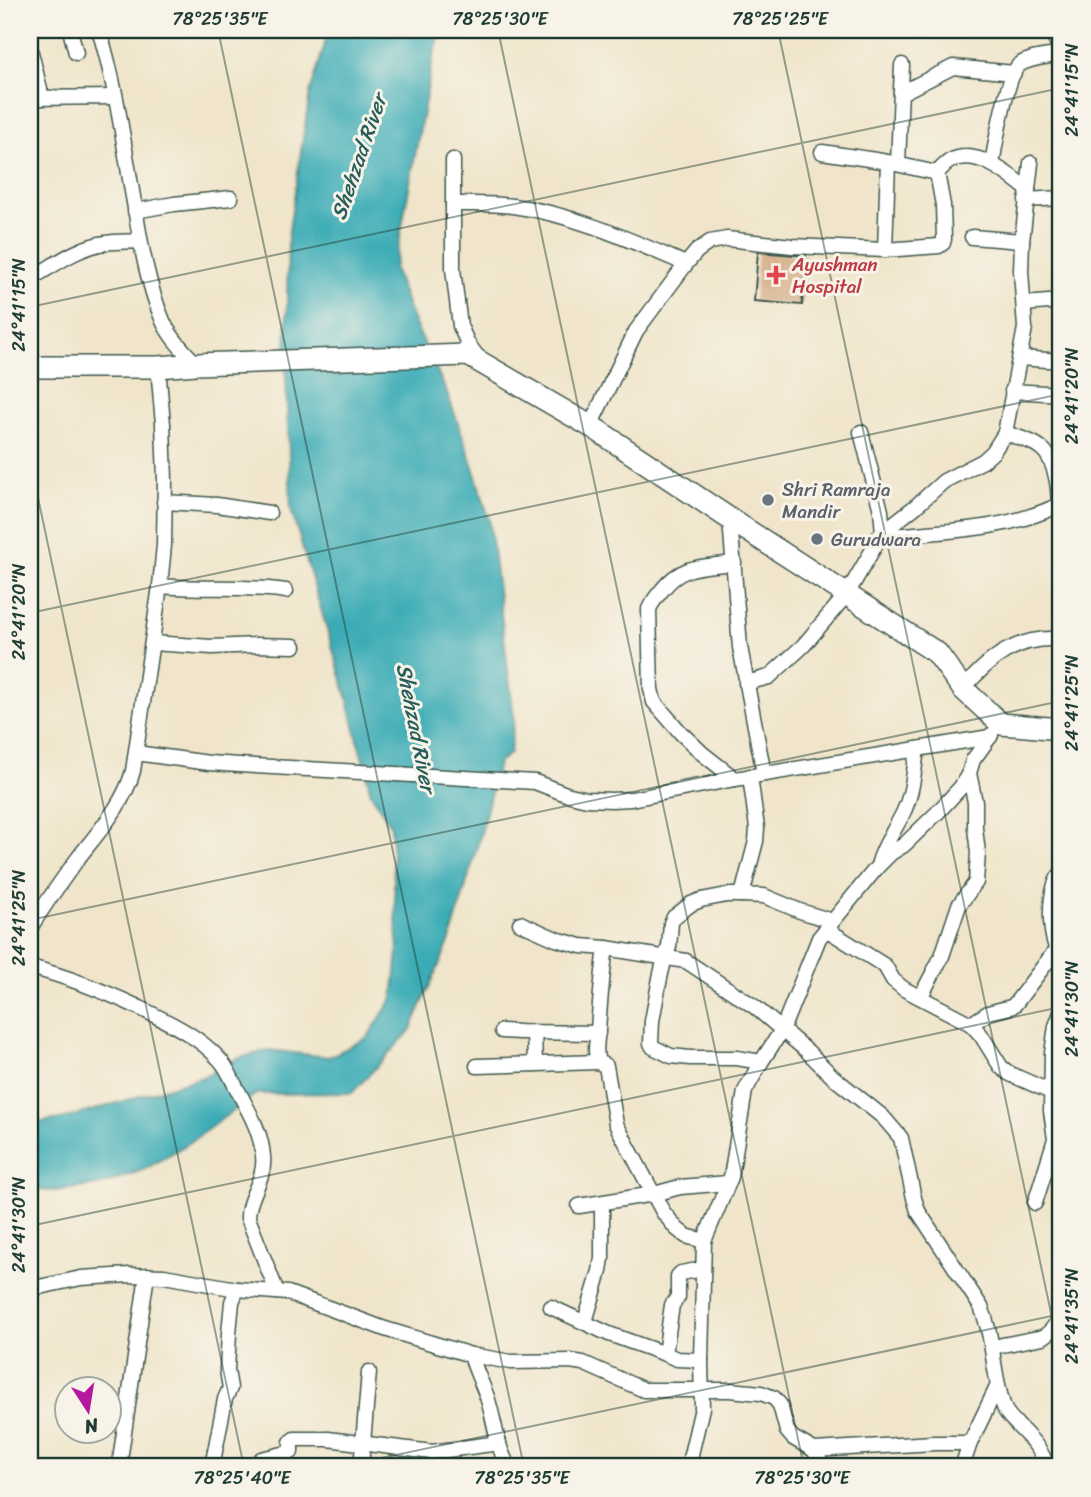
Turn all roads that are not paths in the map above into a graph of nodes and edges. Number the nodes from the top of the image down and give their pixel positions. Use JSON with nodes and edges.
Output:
{"nodes":[{"id":1,"x":70,"y":30,"type":"edge"},
{"id":2,"x":99,"y":30,"type":"edge"},
{"id":3,"x":1054,"y":32,"type":"edge"},
{"id":4,"x":30,"y":48,"type":"edge"},
{"id":5,"x":1061,"y":52,"type":"edge"},
{"id":6,"x":76,"y":53,"type":"dead end"},
{"id":7,"x":902,"y":65,"type":"dead end"},
{"id":8,"x":1014,"y":73,"type":"junction"},
{"id":9,"x":901,"y":93,"type":"junction"},
{"id":10,"x":115,"y":97,"type":"junction"},
{"id":11,"x":36,"y":98,"type":"edge"},
{"id":12,"x":822,"y":152,"type":"dead end"},
{"id":13,"x":453,"y":160,"type":"dead end"},
{"id":14,"x":893,"y":163,"type":"junction"},
{"id":15,"x":1031,"y":163,"type":"dead end"},
{"id":16,"x":992,"y":164,"type":"junction"},
{"id":17,"x":937,"y":173,"type":"junction"},
{"id":18,"x":1027,"y":195,"type":"junction"},
{"id":19,"x":231,"y":198,"type":"dead end"},
{"id":20,"x":1061,"y":198,"type":"edge"},
{"id":21,"x":453,"y":204,"type":"junction"},
{"id":22,"x":135,"y":211,"type":"junction"},
{"id":23,"x":972,"y":237,"type":"dead end"},
{"id":24,"x":1022,"y":241,"type":"junction"},
{"id":25,"x":140,"y":242,"type":"junction"},
{"id":26,"x":1061,"y":249,"type":"edge"},
{"id":27,"x":885,"y":250,"type":"junction"},
{"id":28,"x":1061,"y":257,"type":"edge"},
{"id":29,"x":686,"y":264,"type":"junction"},
{"id":30,"x":30,"y":279,"type":"edge"},
{"id":31,"x":1061,"y":301,"type":"edge"},
{"id":32,"x":1024,"y":304,"type":"junction"},
{"id":33,"x":474,"y":358,"type":"junction"},
{"id":34,"x":1020,"y":358,"type":"junction"},
{"id":35,"x":1061,"y":361,"type":"edge"},
{"id":36,"x":196,"y":363,"type":"junction"},
{"id":37,"x":30,"y":367,"type":"edge"},
{"id":38,"x":158,"y":367,"type":"junction"},
{"id":39,"x":1012,"y":391,"type":"junction"},
{"id":40,"x":1061,"y":394,"type":"edge"},
{"id":41,"x":590,"y":426,"type":"junction"},
{"id":42,"x":861,"y":432,"type":"dead end"},
{"id":43,"x":1005,"y":433,"type":"junction"},
{"id":44,"x":1059,"y":481,"type":"edge"},
{"id":45,"x":164,"y":502,"type":"junction"},
{"id":46,"x":1060,"y":511,"type":"edge"},
{"id":47,"x":269,"y":513,"type":"dead end"},
{"id":48,"x":730,"y":519,"type":"junction"},
{"id":49,"x":881,"y":535,"type":"junction"},
{"id":50,"x":734,"y":562,"type":"junction"},
{"id":51,"x":160,"y":586,"type":"junction"},
{"id":52,"x":286,"y":591,"type":"dead end"},
{"id":53,"x":847,"y":594,"type":"junction"},
{"id":54,"x":1061,"y":639,"type":"edge"},
{"id":55,"x":152,"y":643,"type":"junction"},
{"id":56,"x":293,"y":646,"type":"dead end"},
{"id":57,"x":746,"y":683,"type":"junction"},
{"id":58,"x":963,"y":688,"type":"junction"},
{"id":59,"x":1061,"y":729,"type":"edge"},
{"id":60,"x":995,"y":730,"type":"junction"},
{"id":61,"x":917,"y":749,"type":"junction"},
{"id":62,"x":136,"y":753,"type":"junction"},
{"id":63,"x":969,"y":774,"type":"junction"},
{"id":64,"x":757,"y":775,"type":"junction"},
{"id":65,"x":735,"y":779,"type":"junction"},
{"id":66,"x":878,"y":866,"type":"junction"},
{"id":67,"x":1061,"y":874,"type":"edge"},
{"id":68,"x":742,"y":895,"type":"junction"},
{"id":69,"x":520,"y":923,"type":"dead end"},
{"id":70,"x":829,"y":925,"type":"junction"},
{"id":71,"x":30,"y":928,"type":"edge"},
{"id":72,"x":606,"y":948,"type":"junction"},
{"id":73,"x":1059,"y":953,"type":"edge"},
{"id":74,"x":665,"y":957,"type":"junction"},
{"id":75,"x":30,"y":967,"type":"edge"},
{"id":76,"x":921,"y":996,"type":"junction"},
{"id":77,"x":1061,"y":1013,"type":"edge"},
{"id":78,"x":971,"y":1024,"type":"junction"},
{"id":79,"x":782,"y":1030,"type":"junction"},
{"id":80,"x":502,"y":1031,"type":"dead end"},
{"id":81,"x":534,"y":1032,"type":"junction"},
{"id":82,"x":598,"y":1033,"type":"junction"},
{"id":83,"x":598,"y":1062,"type":"junction"},
{"id":84,"x":761,"y":1062,"type":"junction"},
{"id":85,"x":535,"y":1064,"type":"junction"},
{"id":86,"x":477,"y":1066,"type":"dead end"},
{"id":87,"x":1051,"y":1092,"type":"junction"},
{"id":88,"x":1055,"y":1166,"type":"edge"},
{"id":89,"x":728,"y":1183,"type":"junction"},
{"id":90,"x":654,"y":1194,"type":"junction"},
{"id":91,"x":602,"y":1203,"type":"junction"},
{"id":92,"x":1035,"y":1203,"type":"dead end"},
{"id":93,"x":579,"y":1206,"type":"dead end"},
{"id":94,"x":704,"y":1241,"type":"junction"},
{"id":95,"x":702,"y":1269,"type":"junction"},
{"id":96,"x":148,"y":1275,"type":"junction"},
{"id":97,"x":30,"y":1289,"type":"edge"},
{"id":98,"x":237,"y":1289,"type":"junction"},
{"id":99,"x":277,"y":1292,"type":"junction"},
{"id":100,"x":551,"y":1307,"type":"dead end"},
{"id":101,"x":1061,"y":1311,"type":"edge"},
{"id":102,"x":585,"y":1322,"type":"junction"},
{"id":103,"x":992,"y":1348,"type":"junction"},
{"id":104,"x":665,"y":1354,"type":"junction"},
{"id":105,"x":471,"y":1355,"type":"junction"},
{"id":106,"x":701,"y":1360,"type":"junction"},
{"id":107,"x":369,"y":1373,"type":"dead end"},
{"id":108,"x":998,"y":1385,"type":"junction"},
{"id":109,"x":701,"y":1390,"type":"junction"},
{"id":110,"x":363,"y":1443,"type":"junction"},
{"id":111,"x":499,"y":1443,"type":"junction"},
{"id":112,"x":970,"y":1443,"type":"junction"},
{"id":113,"x":814,"y":1450,"type":"junction"},
{"id":114,"x":119,"y":1467,"type":"edge"},
{"id":115,"x":212,"y":1467,"type":"edge"},
{"id":116,"x":254,"y":1467,"type":"edge"},
{"id":117,"x":361,"y":1467,"type":"edge"},
{"id":118,"x":509,"y":1467,"type":"edge"},
{"id":119,"x":688,"y":1467,"type":"edge"},
{"id":120,"x":821,"y":1467,"type":"edge"},
{"id":121,"x":962,"y":1467,"type":"edge"},
{"id":122,"x":1047,"y":1467,"type":"edge"}],
"edges":[{"from":1,"to":6,"type":"street"},
{"from":2,"to":10,"type":"street"},
{"from":3,"to":5,"type":"street"},
{"from":4,"to":11,"type":"street"},
{"from":5,"to":8,"type":"street"},
{"from":7,"to":9,"type":"street"},
{"from":8,"to":9,"type":"street"},
{"from":8,"to":16,"type":"street"},
{"from":9,"to":14,"type":"street"},
{"from":10,"to":11,"type":"street"},
{"from":10,"to":22,"type":"street"},
{"from":12,"to":14,"type":"street"},
{"from":13,"to":21,"type":"street"},
{"from":14,"to":17,"type":"street"},
{"from":14,"to":27,"type":"street"},
{"from":15,"to":18,"type":"street"},
{"from":16,"to":17,"type":"street"},
{"from":16,"to":18,"type":"street"},
{"from":17,"to":27,"type":"street"},
{"from":18,"to":20,"type":"street"},
{"from":18,"to":24,"type":"street"},
{"from":19,"to":22,"type":"street"},
{"from":21,"to":29,"type":"street"},
{"from":21,"to":33,"type":"street"},
{"from":22,"to":25,"type":"street"},
{"from":23,"to":24,"type":"street"},
{"from":24,"to":32,"type":"street"},
{"from":25,"to":30,"type":"street"},
{"from":25,"to":36,"type":"street"},
{"from":26,"to":28,"type":"street"},
{"from":27,"to":29,"type":"street"},
{"from":29,"to":41,"type":"street"},
{"from":31,"to":32,"type":"street"},
{"from":32,"to":34,"type":"street"},
{"from":33,"to":36,"type":"main road"},
{"from":33,"to":41,"type":"main road"},
{"from":34,"to":35,"type":"street"},
{"from":34,"to":39,"type":"street"},
{"from":36,"to":38,"type":"main road"},
{"from":37,"to":38,"type":"main road"},
{"from":38,"to":45,"type":"street"},
{"from":39,"to":40,"type":"street"},
{"from":39,"to":43,"type":"street"},
{"from":41,"to":48,"type":"main road"},
{"from":42,"to":49,"type":"street"},
{"from":43,"to":44,"type":"street"},
{"from":43,"to":49,"type":"street"},
{"from":44,"to":46,"type":"street"},
{"from":45,"to":47,"type":"street"},
{"from":45,"to":51,"type":"street"},
{"from":46,"to":49,"type":"street"},
{"from":48,"to":50,"type":"street"},
{"from":48,"to":53,"type":"main road"},
{"from":49,"to":53,"type":"street"},
{"from":50,"to":57,"type":"street"},
{"from":50,"to":65,"type":"street"},
{"from":51,"to":52,"type":"street"},
{"from":51,"to":55,"type":"street"},
{"from":53,"to":57,"type":"street"},
{"from":53,"to":58,"type":"main road"},
{"from":54,"to":58,"type":"street"},
{"from":55,"to":56,"type":"street"},
{"from":55,"to":62,"type":"street"},
{"from":57,"to":64,"type":"street"},
{"from":58,"to":60,"type":"main road"},
{"from":59,"to":60,"type":"main road"},
{"from":60,"to":61,"type":"street"},
{"from":60,"to":63,"type":"street"},
{"from":61,"to":64,"type":"street"},
{"from":61,"to":66,"type":"street"},
{"from":62,"to":65,"type":"street"},
{"from":62,"to":71,"type":"street"},
{"from":63,"to":66,"type":"street"},
{"from":63,"to":76,"type":"street"},
{"from":64,"to":65,"type":"street"},
{"from":64,"to":68,"type":"street"},
{"from":66,"to":70,"type":"street"},
{"from":67,"to":73,"type":"street"},
{"from":68,"to":70,"type":"street"},
{"from":68,"to":74,"type":"street"},
{"from":69,"to":72,"type":"street"},
{"from":70,"to":76,"type":"street"},
{"from":70,"to":79,"type":"street"},
{"from":72,"to":74,"type":"street"},
{"from":72,"to":82,"type":"street"},
{"from":73,"to":78,"type":"street"},
{"from":74,"to":79,"type":"street"},
{"from":74,"to":84,"type":"street"},
{"from":75,"to":99,"type":"street"},
{"from":76,"to":78,"type":"street"},
{"from":77,"to":87,"type":"street"},
{"from":78,"to":87,"type":"street"},
{"from":79,"to":84,"type":"street"},
{"from":79,"to":103,"type":"street"},
{"from":80,"to":81,"type":"street"},
{"from":81,"to":82,"type":"street"},
{"from":81,"to":85,"type":"street"},
{"from":82,"to":83,"type":"street"},
{"from":83,"to":85,"type":"street"},
{"from":83,"to":90,"type":"street"},
{"from":84,"to":89,"type":"street"},
{"from":85,"to":86,"type":"street"},
{"from":87,"to":88,"type":"street"},
{"from":88,"to":92,"type":"street"},
{"from":89,"to":90,"type":"street"},
{"from":89,"to":94,"type":"street"},
{"from":90,"to":91,"type":"street"},
{"from":90,"to":94,"type":"street"},
{"from":91,"to":93,"type":"street"},
{"from":91,"to":102,"type":"street"},
{"from":94,"to":95,"type":"street"},
{"from":95,"to":104,"type":"street"},
{"from":95,"to":106,"type":"street"},
{"from":96,"to":97,"type":"street"},
{"from":96,"to":98,"type":"street"},
{"from":96,"to":114,"type":"street"},
{"from":98,"to":99,"type":"street"},
{"from":98,"to":115,"type":"street"},
{"from":99,"to":105,"type":"street"},
{"from":100,"to":102,"type":"street"},
{"from":101,"to":103,"type":"street"},
{"from":102,"to":104,"type":"street"},
{"from":103,"to":108,"type":"street"},
{"from":104,"to":106,"type":"street"},
{"from":105,"to":109,"type":"street"},
{"from":105,"to":111,"type":"street"},
{"from":106,"to":109,"type":"street"},
{"from":107,"to":110,"type":"street"},
{"from":108,"to":112,"type":"street"},
{"from":108,"to":122,"type":"street"},
{"from":109,"to":113,"type":"street"},
{"from":109,"to":119,"type":"street"},
{"from":110,"to":111,"type":"street"},
{"from":110,"to":116,"type":"street"},
{"from":110,"to":117,"type":"street"},
{"from":111,"to":118,"type":"street"},
{"from":112,"to":113,"type":"street"},
{"from":112,"to":121,"type":"street"},
{"from":113,"to":120,"type":"street"}]}
